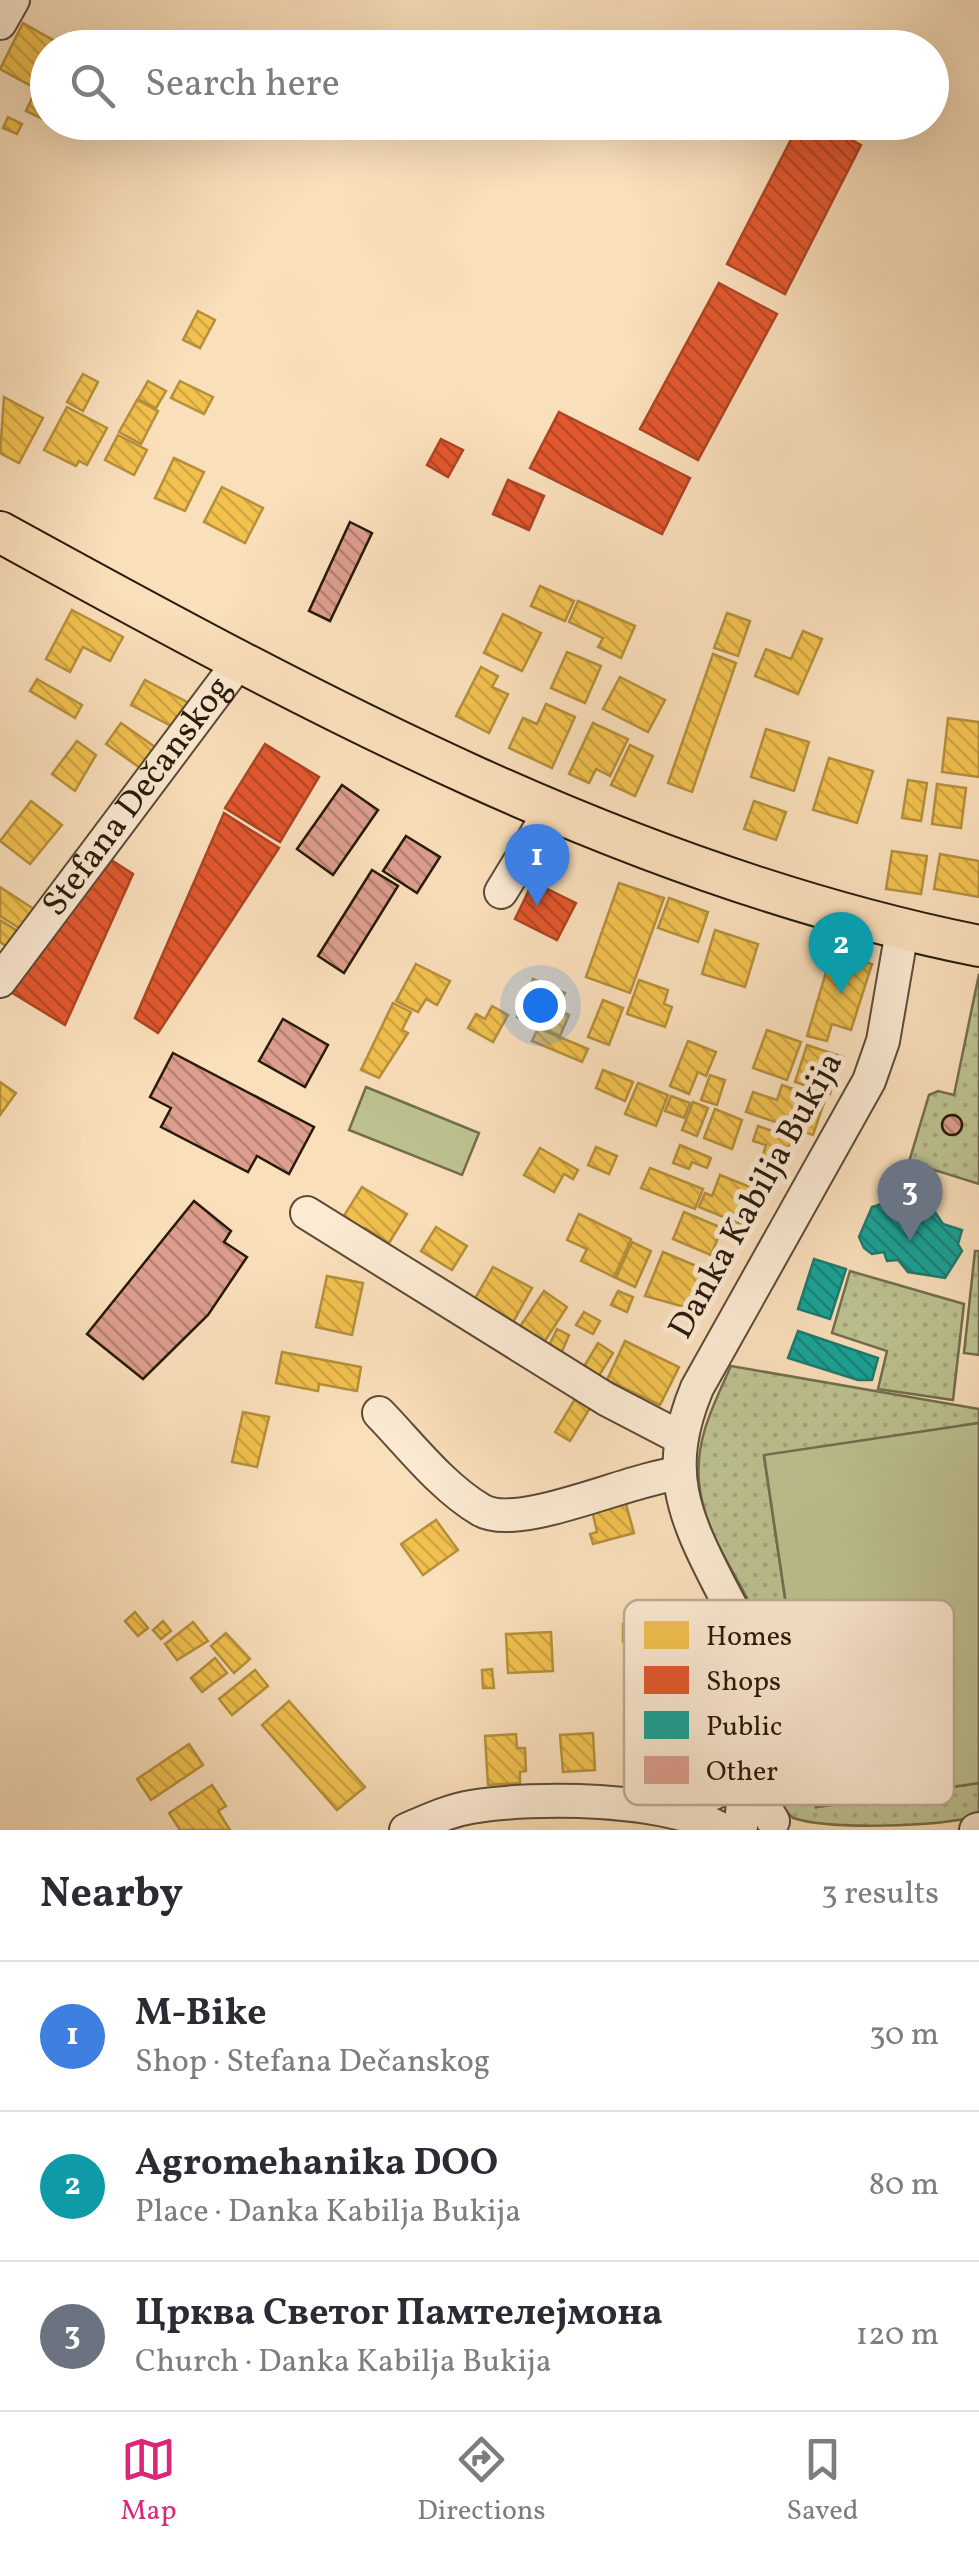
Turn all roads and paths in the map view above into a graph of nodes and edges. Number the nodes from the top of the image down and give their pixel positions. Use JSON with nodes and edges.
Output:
{"nodes":[{"id":1,"x":13,"y":0,"type":"edge"},
{"id":2,"x":0,"y":24,"type":"edge"},
{"id":3,"x":1,"y":535,"type":"edge"},
{"id":4,"x":239,"y":662,"type":"junction"},
{"id":5,"x":551,"y":810,"type":"junction"},
{"id":6,"x":501,"y":892,"type":"dead end"},
{"id":7,"x":902,"y":931,"type":"junction"},
{"id":8,"x":979,"y":946,"type":"edge"},
{"id":9,"x":0,"y":981,"type":"edge"},
{"id":10,"x":307,"y":1213,"type":"dead end"},
{"id":11,"x":379,"y":1414,"type":"dead end"},
{"id":12,"x":679,"y":1437,"type":"junction"},
{"id":13,"x":678,"y":1474,"type":"junction"},
{"id":14,"x":726,"y":1600,"type":"edge"},
{"id":15,"x":685,"y":1805,"type":"edge"},
{"id":16,"x":671,"y":1811,"type":"junction"},
{"id":17,"x":761,"y":1828,"type":"edge"},
{"id":18,"x":406,"y":1830,"type":"edge"}],
"edges":[{"from":1,"to":2,"type":"street"},
{"from":3,"to":4,"type":"main road","name":"Stefana Dečanskog"},
{"from":4,"to":5,"type":"main road","name":"Stefana Dečanskog"},
{"from":4,"to":9,"type":"street","name":"Stefana Dečanskog"},
{"from":5,"to":6,"type":"street"},
{"from":5,"to":7,"type":"main road","name":"Stefana Dečanskog"},
{"from":7,"to":8,"type":"main road","name":"Stefana Dečanskog"},
{"from":7,"to":12,"type":"street","name":"Danka Kabilja Bukija"},
{"from":10,"to":12,"type":"street"},
{"from":11,"to":13,"type":"street"},
{"from":12,"to":13,"type":"street","name":"Danka Kabilja Bukija"},
{"from":13,"to":14,"type":"street","name":"Danka Kabilja Bukija"},
{"from":15,"to":16,"type":"street"},
{"from":16,"to":17,"type":"street"},
{"from":16,"to":18,"type":"street"}]}
